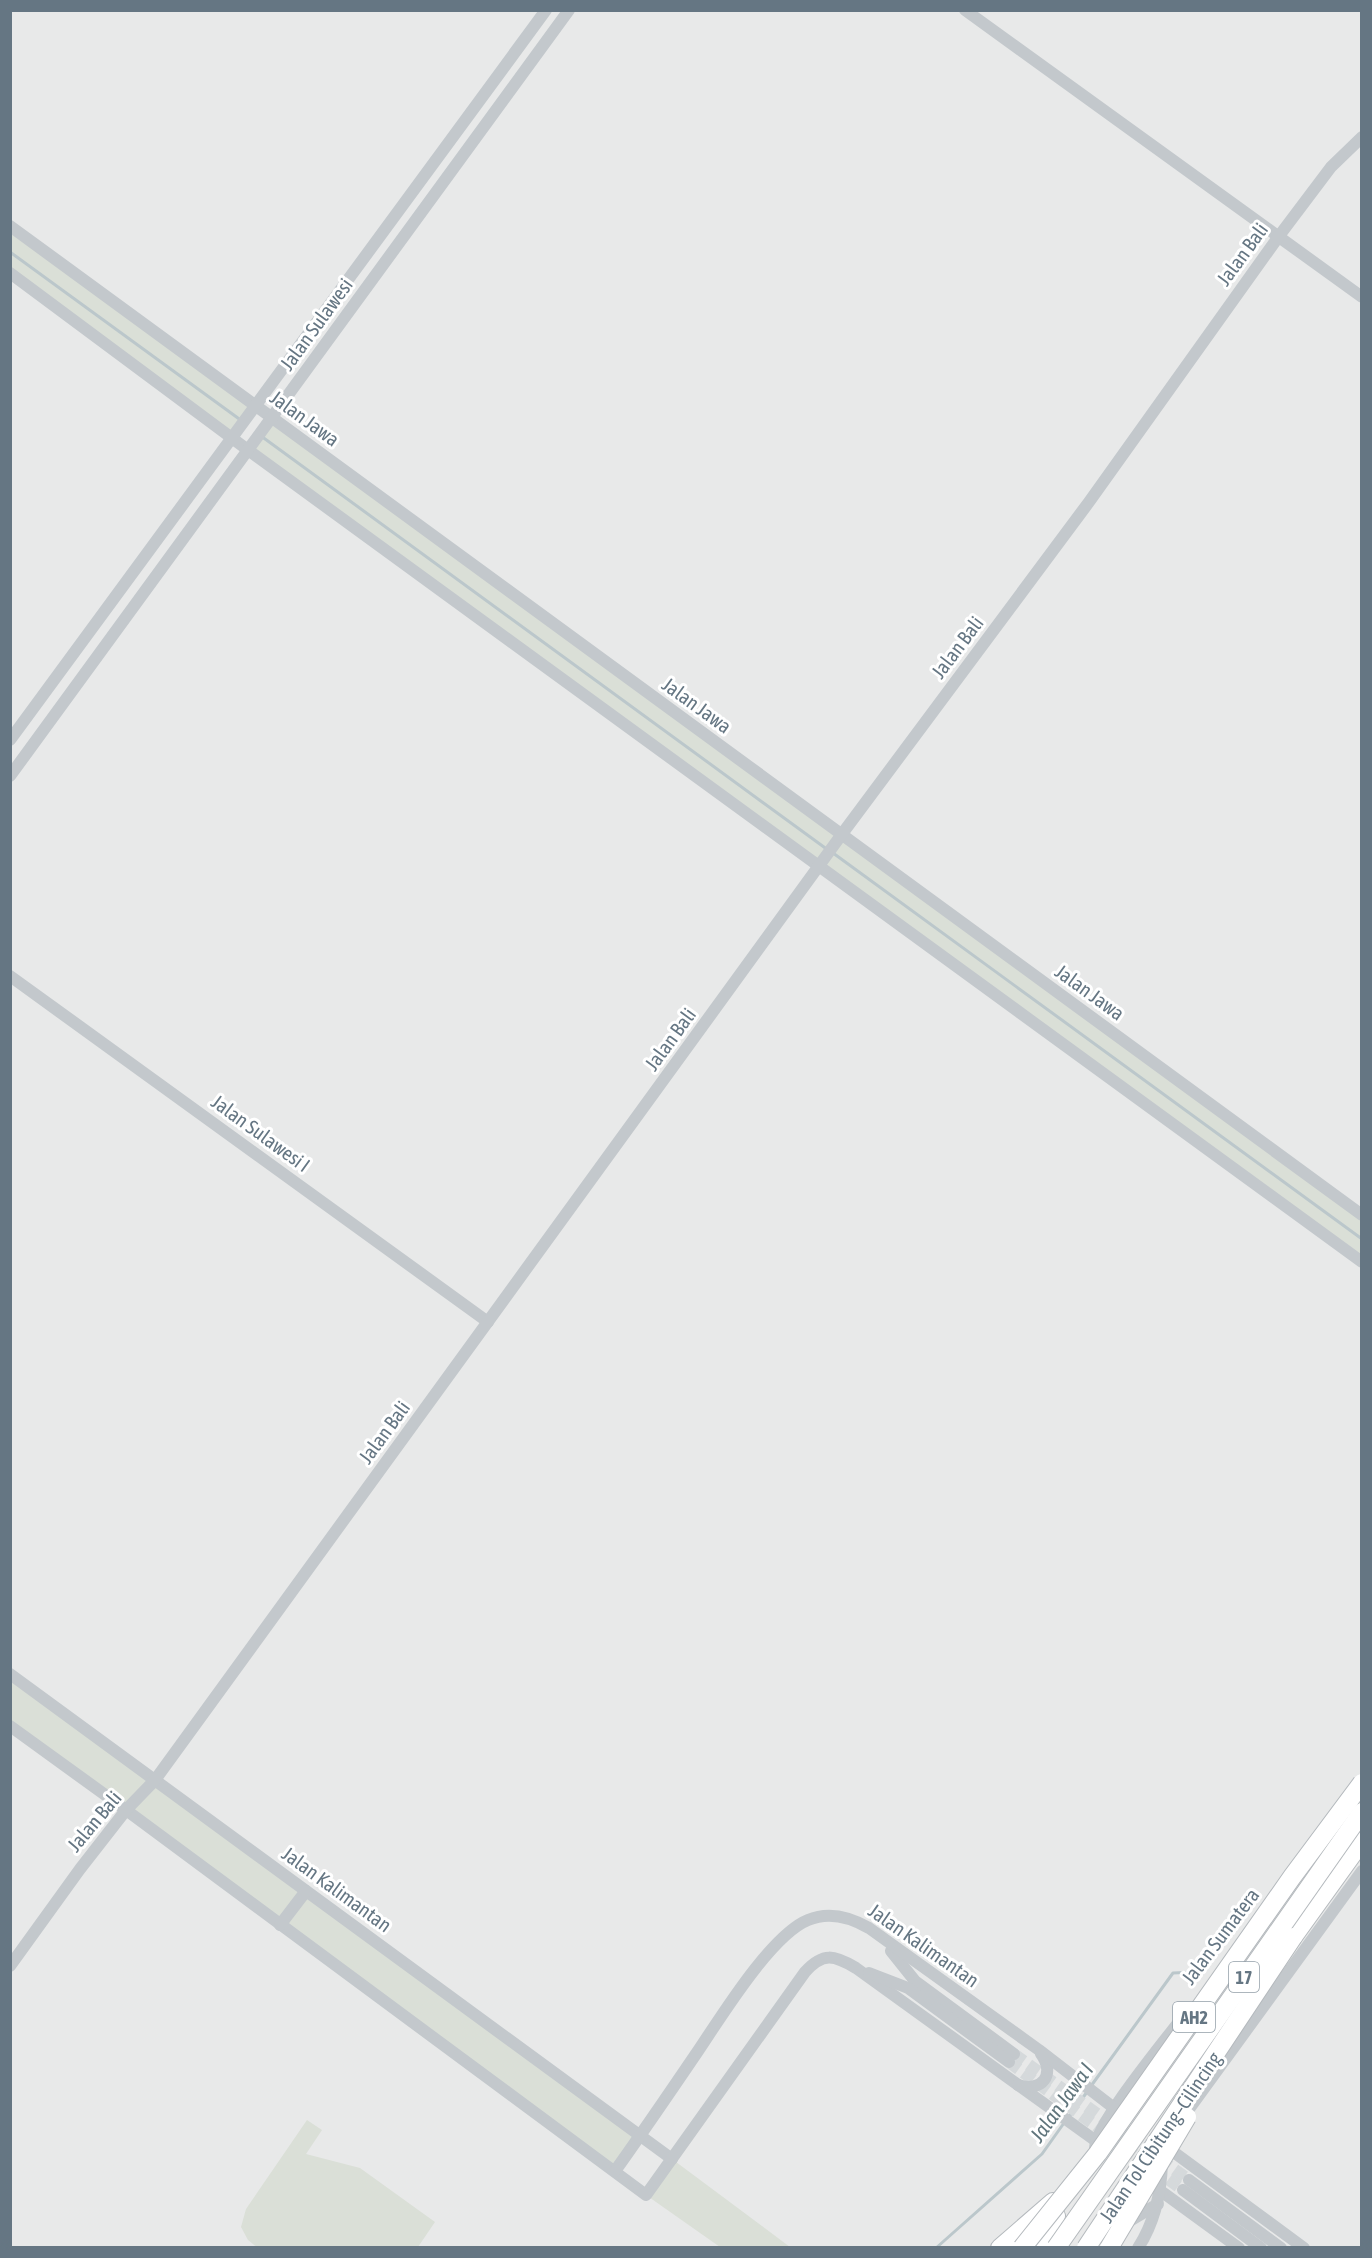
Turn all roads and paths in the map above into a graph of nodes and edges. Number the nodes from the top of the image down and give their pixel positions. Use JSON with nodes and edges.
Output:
{"nodes":[{"id":1,"x":546,"y":10,"type":"edge"},
{"id":2,"x":569,"y":10,"type":"edge"},
{"id":3,"x":965,"y":10,"type":"edge"},
{"id":4,"x":1362,"y":136,"type":"edge"},
{"id":5,"x":10,"y":226,"type":"edge"},
{"id":6,"x":1279,"y":236,"type":"junction"},
{"id":7,"x":10,"y":273,"type":"edge"},
{"id":8,"x":1362,"y":297,"type":"edge"},
{"id":9,"x":254,"y":409,"type":"junction"},
{"id":10,"x":269,"y":421,"type":"junction"},
{"id":11,"x":234,"y":435,"type":"junction"},
{"id":12,"x":251,"y":447,"type":"junction"},
{"id":13,"x":10,"y":740,"type":"edge"},
{"id":14,"x":10,"y":776,"type":"edge"},
{"id":15,"x":839,"y":838,"type":"junction"},
{"id":16,"x":822,"y":863,"type":"junction"},
{"id":17,"x":10,"y":976,"type":"edge"},
{"id":18,"x":1362,"y":1215,"type":"edge"},
{"id":19,"x":1362,"y":1262,"type":"edge"},
{"id":20,"x":488,"y":1322,"type":"junction"},
{"id":21,"x":10,"y":1674,"type":"edge"},
{"id":22,"x":10,"y":1726,"type":"edge"},
{"id":23,"x":1362,"y":1778,"type":"edge"},
{"id":24,"x":155,"y":1780,"type":"junction"},
{"id":25,"x":1362,"y":1783,"type":"edge"},
{"id":26,"x":126,"y":1810,"type":"junction"},
{"id":27,"x":1362,"y":1812,"type":"edge"},
{"id":28,"x":1362,"y":1841,"type":"edge"},
{"id":29,"x":1362,"y":1871,"type":"edge"},
{"id":30,"x":306,"y":1890,"type":"junction"},
{"id":31,"x":280,"y":1925,"type":"junction"},
{"id":32,"x":879,"y":1936,"type":"junction"},
{"id":33,"x":1293,"y":1937,"type":"junction"},
{"id":34,"x":10,"y":1966,"type":"edge"},
{"id":35,"x":856,"y":1968,"type":"junction"},
{"id":36,"x":1039,"y":2050,"type":"junction"},
{"id":37,"x":1013,"y":2083,"type":"junction"},
{"id":38,"x":1114,"y":2108,"type":"junction"},
{"id":39,"x":640,"y":2136,"type":"junction"},
{"id":40,"x":1163,"y":2144,"type":"junction"},
{"id":41,"x":1094,"y":2154,"type":"junction"},
{"id":42,"x":672,"y":2159,"type":"junction"},
{"id":43,"x":615,"y":2171,"type":"junction"},
{"id":44,"x":1136,"y":2180,"type":"junction"},
{"id":45,"x":1160,"y":2197,"type":"junction"},
{"id":46,"x":1059,"y":2210,"type":"joint"},
{"id":47,"x":1000,"y":2247,"type":"edge"},
{"id":48,"x":1022,"y":2247,"type":"edge"},
{"id":49,"x":1034,"y":2247,"type":"edge"},
{"id":50,"x":1056,"y":2247,"type":"edge"},
{"id":51,"x":1086,"y":2247,"type":"edge"},
{"id":52,"x":1109,"y":2247,"type":"edge"},
{"id":53,"x":1138,"y":2247,"type":"edge"},
{"id":54,"x":1239,"y":2247,"type":"edge"},
{"id":55,"x":1261,"y":2247,"type":"edge"},
{"id":56,"x":1281,"y":2247,"type":"edge"},
{"id":57,"x":1304,"y":2247,"type":"edge"}],
"edges":[{"from":1,"to":9,"type":"street","name":"Jalan Sulawesi"},
{"from":2,"to":10,"type":"street","name":"Jalan Sulawesi"},
{"from":3,"to":6,"type":"street"},
{"from":4,"to":6,"type":"street","name":"Jalan Bali"},
{"from":5,"to":9,"type":"street","name":"Jalan Jawa"},
{"from":6,"to":8,"type":"street"},
{"from":6,"to":15,"type":"street","name":"Jalan Bali"},
{"from":7,"to":11,"type":"street"},
{"from":9,"to":10,"type":"street","name":"Jalan Jawa"},
{"from":9,"to":11,"type":"street","name":"Jalan Sulawesi"},
{"from":10,"to":12,"type":"street","name":"Jalan Sulawesi"},
{"from":10,"to":15,"type":"street","name":"Jalan Jawa"},
{"from":11,"to":12,"type":"street"},
{"from":11,"to":13,"type":"street","name":"Jalan Sulawesi"},
{"from":12,"to":14,"type":"street","name":"Jalan Sulawesi"},
{"from":12,"to":16,"type":"street"},
{"from":15,"to":16,"type":"street","name":"Jalan Bali"},
{"from":15,"to":18,"type":"street","name":"Jalan Jawa"},
{"from":16,"to":19,"type":"street"},
{"from":16,"to":20,"type":"street","name":"Jalan Bali"},
{"from":17,"to":20,"type":"street","name":"Jalan Sulawesi I"},
{"from":20,"to":24,"type":"street","name":"Jalan Bali"},
{"from":21,"to":24,"type":"street","name":"Jalan Kalimantan"},
{"from":22,"to":26,"type":"street"},
{"from":23,"to":38,"type":"street","name":"Jalan Sumatera"},
{"from":24,"to":26,"type":"street","name":"Jalan Bali"},
{"from":24,"to":30,"type":"street","name":"Jalan Kalimantan"},
{"from":25,"to":41,"type":"highway","number":"AH2","bridge":true},
{"from":26,"to":31,"type":"street"},
{"from":26,"to":34,"type":"street","name":"Jalan Bali"},
{"from":27,"to":50,"type":"highway","number":"17","bridge":true},
{"from":28,"to":33,"type":"highway","number":"17"},
{"from":29,"to":40,"type":"street"},
{"from":30,"to":31,"type":"street"},
{"from":30,"to":39,"type":"street","name":"Jalan Kalimantan"},
{"from":31,"to":43,"type":"street"},
{"from":32,"to":35,"type":"street"},
{"from":32,"to":36,"type":"street","name":"Jalan Kalimantan"},
{"from":32,"to":39,"type":"street","name":"Jalan Kalimantan"},
{"from":33,"to":51,"type":"highway","name":"Jalan Tol Cibitung–Cilincing","number":"17","bridge":true},
{"from":33,"to":52,"type":"highway","bridge":true},
{"from":35,"to":37,"type":"street"},
{"from":35,"to":42,"type":"street"},
{"from":36,"to":37,"type":"street"},
{"from":36,"to":38,"type":"street","name":"Jalan Kalimantan"},
{"from":37,"to":41,"type":"street"},
{"from":38,"to":41,"type":"street","name":"Jalan Sumatera"},
{"from":39,"to":42,"type":"street","name":"Jalan Kalimantan"},
{"from":39,"to":43,"type":"street","name":"Jalan Kalimantan"},
{"from":40,"to":44,"type":"street"},
{"from":40,"to":45,"type":"street"},
{"from":40,"to":57,"type":"street"},
{"from":41,"to":44,"type":"street"},
{"from":41,"to":46,"type":"street","name":"Jalan Sumatera"},
{"from":41,"to":47,"type":"highway"},
{"from":41,"to":48,"type":"highway","number":"AH2","bridge":true},
{"from":41,"to":49,"type":"highway","bridge":true},
{"from":42,"to":43,"type":"street"},
{"from":44,"to":45,"type":"street"},
{"from":45,"to":51,"type":"street"},
{"from":45,"to":53,"type":"street"},
{"from":45,"to":54,"type":"street"},
{"from":46,"to":49,"type":"highway"},
{"from":55,"to":56,"type":"street"}]}
